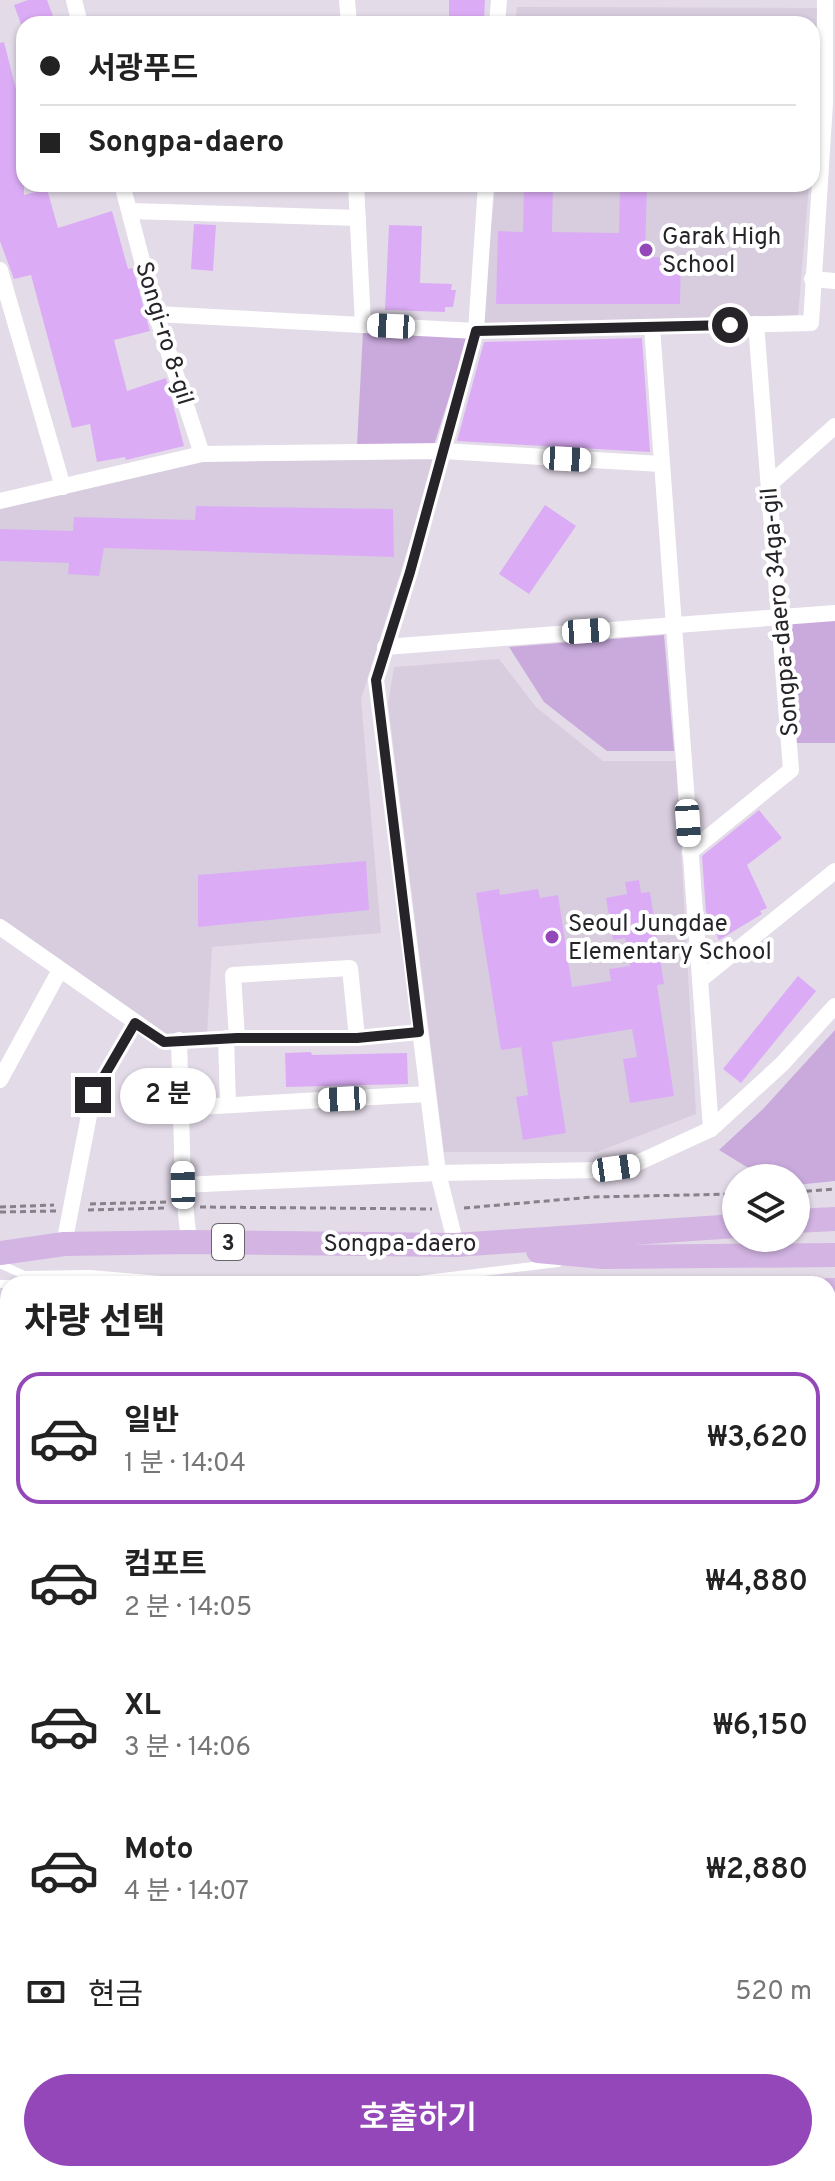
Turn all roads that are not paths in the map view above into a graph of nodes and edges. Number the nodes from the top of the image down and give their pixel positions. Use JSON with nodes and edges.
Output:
{"nodes":[{"id":1,"x":825,"y":0,"type":"edge"},
{"id":2,"x":830,"y":103,"type":"edge"},
{"id":3,"x":124,"y":192,"type":"edge"},
{"id":4,"x":356,"y":192,"type":"edge"},
{"id":5,"x":485,"y":192,"type":"edge"},
{"id":6,"x":130,"y":211,"type":"junction"},
{"id":7,"x":358,"y":218,"type":"junction"},
{"id":8,"x":0,"y":270,"type":"edge"},
{"id":9,"x":812,"y":279,"type":"junction"},
{"id":10,"x":835,"y":281,"type":"edge"},
{"id":11,"x":156,"y":314,"type":"junction"},
{"id":12,"x":756,"y":324,"type":"junction"},
{"id":13,"x":363,"y":325,"type":"junction"},
{"id":14,"x":652,"y":327,"type":"junction"},
{"id":15,"x":476,"y":331,"type":"junction"},
{"id":16,"x":835,"y":426,"type":"edge"},
{"id":17,"x":443,"y":451,"type":"junction"},
{"id":18,"x":202,"y":454,"type":"junction"},
{"id":19,"x":661,"y":464,"type":"junction"},
{"id":20,"x":769,"y":485,"type":"junction"},
{"id":21,"x":63,"y":487,"type":"junction"},
{"id":22,"x":0,"y":501,"type":"edge"},
{"id":23,"x":835,"y":613,"type":"edge"},
{"id":24,"x":779,"y":617,"type":"junction"},
{"id":25,"x":673,"y":625,"type":"junction"},
{"id":26,"x":385,"y":647,"type":"junction"},
{"id":27,"x":690,"y":852,"type":"junction"},
{"id":28,"x":835,"y":871,"type":"edge"},
{"id":29,"x":0,"y":927,"type":"edge"},
{"id":30,"x":60,"y":970,"type":"junction"},
{"id":31,"x":700,"y":980,"type":"junction"},
{"id":32,"x":835,"y":1006,"type":"edge"},
{"id":33,"x":135,"y":1023,"type":"junction"},
{"id":34,"x":419,"y":1032,"type":"junction"},
{"id":35,"x":231,"y":1038,"type":"junction"},
{"id":36,"x":357,"y":1038,"type":"junction"},
{"id":37,"x":179,"y":1040,"type":"junction"},
{"id":38,"x":0,"y":1080,"type":"edge"},
{"id":39,"x":427,"y":1094,"type":"junction"},
{"id":40,"x":228,"y":1105,"type":"junction"},
{"id":41,"x":181,"y":1108,"type":"junction"},
{"id":42,"x":711,"y":1129,"type":"junction"},
{"id":43,"x":438,"y":1173,"type":"junction"},
{"id":44,"x":183,"y":1185,"type":"junction"},
{"id":45,"x":835,"y":1219,"type":"edge"},
{"id":46,"x":810,"y":1220,"type":"edge"},
{"id":47,"x":722,"y":1227,"type":"edge"},
{"id":48,"x":189,"y":1242,"type":"junction"},
{"id":49,"x":64,"y":1244,"type":"junction"},
{"id":50,"x":456,"y":1245,"type":"junction"},
{"id":51,"x":0,"y":1253,"type":"edge"},
{"id":52,"x":835,"y":1255,"type":"edge"},
{"id":53,"x":603,"y":1257,"type":"junction"},
{"id":54,"x":0,"y":1264,"type":"edge"},
{"id":55,"x":114,"y":1276,"type":"edge"},
{"id":56,"x":449,"y":1276,"type":"edge"}],
"edges":[{"from":1,"to":2,"type":"street"},
{"from":2,"to":9,"type":"street"},
{"from":3,"to":6,"type":"street","name":"Songi-ro 8-gil"},
{"from":4,"to":7,"type":"street"},
{"from":5,"to":15,"type":"street"},
{"from":6,"to":7,"type":"street"},
{"from":6,"to":11,"type":"street","name":"Songi-ro 8-gil"},
{"from":7,"to":13,"type":"street"},
{"from":8,"to":21,"type":"street"},
{"from":9,"to":10,"type":"street"},
{"from":9,"to":12,"type":"street"},
{"from":11,"to":13,"type":"street"},
{"from":11,"to":18,"type":"street","name":"Songi-ro 8-gil"},
{"from":12,"to":14,"type":"street"},
{"from":12,"to":20,"type":"street","name":"Songpa-daero 34ga-gil"},
{"from":13,"to":15,"type":"street"},
{"from":14,"to":15,"type":"street"},
{"from":14,"to":19,"type":"street"},
{"from":15,"to":17,"type":"street"},
{"from":16,"to":20,"type":"street"},
{"from":17,"to":18,"type":"street"},
{"from":17,"to":19,"type":"street"},
{"from":17,"to":26,"type":"street"},
{"from":18,"to":21,"type":"street"},
{"from":19,"to":25,"type":"street"},
{"from":20,"to":24,"type":"street","name":"Songpa-daero 34ga-gil"},
{"from":21,"to":22,"type":"street"},
{"from":23,"to":24,"type":"street"},
{"from":24,"to":25,"type":"street"},
{"from":24,"to":27,"type":"street","name":"Songpa-daero 34ga-gil"},
{"from":25,"to":26,"type":"street"},
{"from":25,"to":27,"type":"street"},
{"from":26,"to":34,"type":"street"},
{"from":27,"to":31,"type":"street"},
{"from":28,"to":31,"type":"street"},
{"from":29,"to":30,"type":"street"},
{"from":30,"to":33,"type":"street"},
{"from":30,"to":38,"type":"street"},
{"from":31,"to":42,"type":"street"},
{"from":32,"to":42,"type":"street"},
{"from":33,"to":37,"type":"street"},
{"from":33,"to":49,"type":"street"},
{"from":34,"to":36,"type":"street"},
{"from":34,"to":39,"type":"street"},
{"from":35,"to":36,"type":"street"},
{"from":35,"to":36,"type":"street"},
{"from":35,"to":37,"type":"street"},
{"from":35,"to":40,"type":"street"},
{"from":37,"to":41,"type":"street"},
{"from":39,"to":40,"type":"street"},
{"from":39,"to":43,"type":"street"},
{"from":40,"to":41,"type":"street"},
{"from":41,"to":44,"type":"street"},
{"from":42,"to":43,"type":"street"},
{"from":43,"to":44,"type":"street"},
{"from":43,"to":50,"type":"street"},
{"from":44,"to":48,"type":"street"},
{"from":45,"to":46,"type":"main road"},
{"from":47,"to":50,"type":"main road","name":"Songpa-daero"},
{"from":48,"to":49,"type":"main road","name":"Songpa-daero","number":"3"},
{"from":48,"to":50,"type":"main road","name":"Songpa-daero","number":"3"},
{"from":49,"to":51,"type":"main road","name":"Songpa-daero","number":"3"},
{"from":50,"to":53,"type":"main road","number":"3"},
{"from":52,"to":53,"type":"main road","number":"3"},
{"from":53,"to":56,"type":"lane"},
{"from":54,"to":55,"type":"lane"}]}
